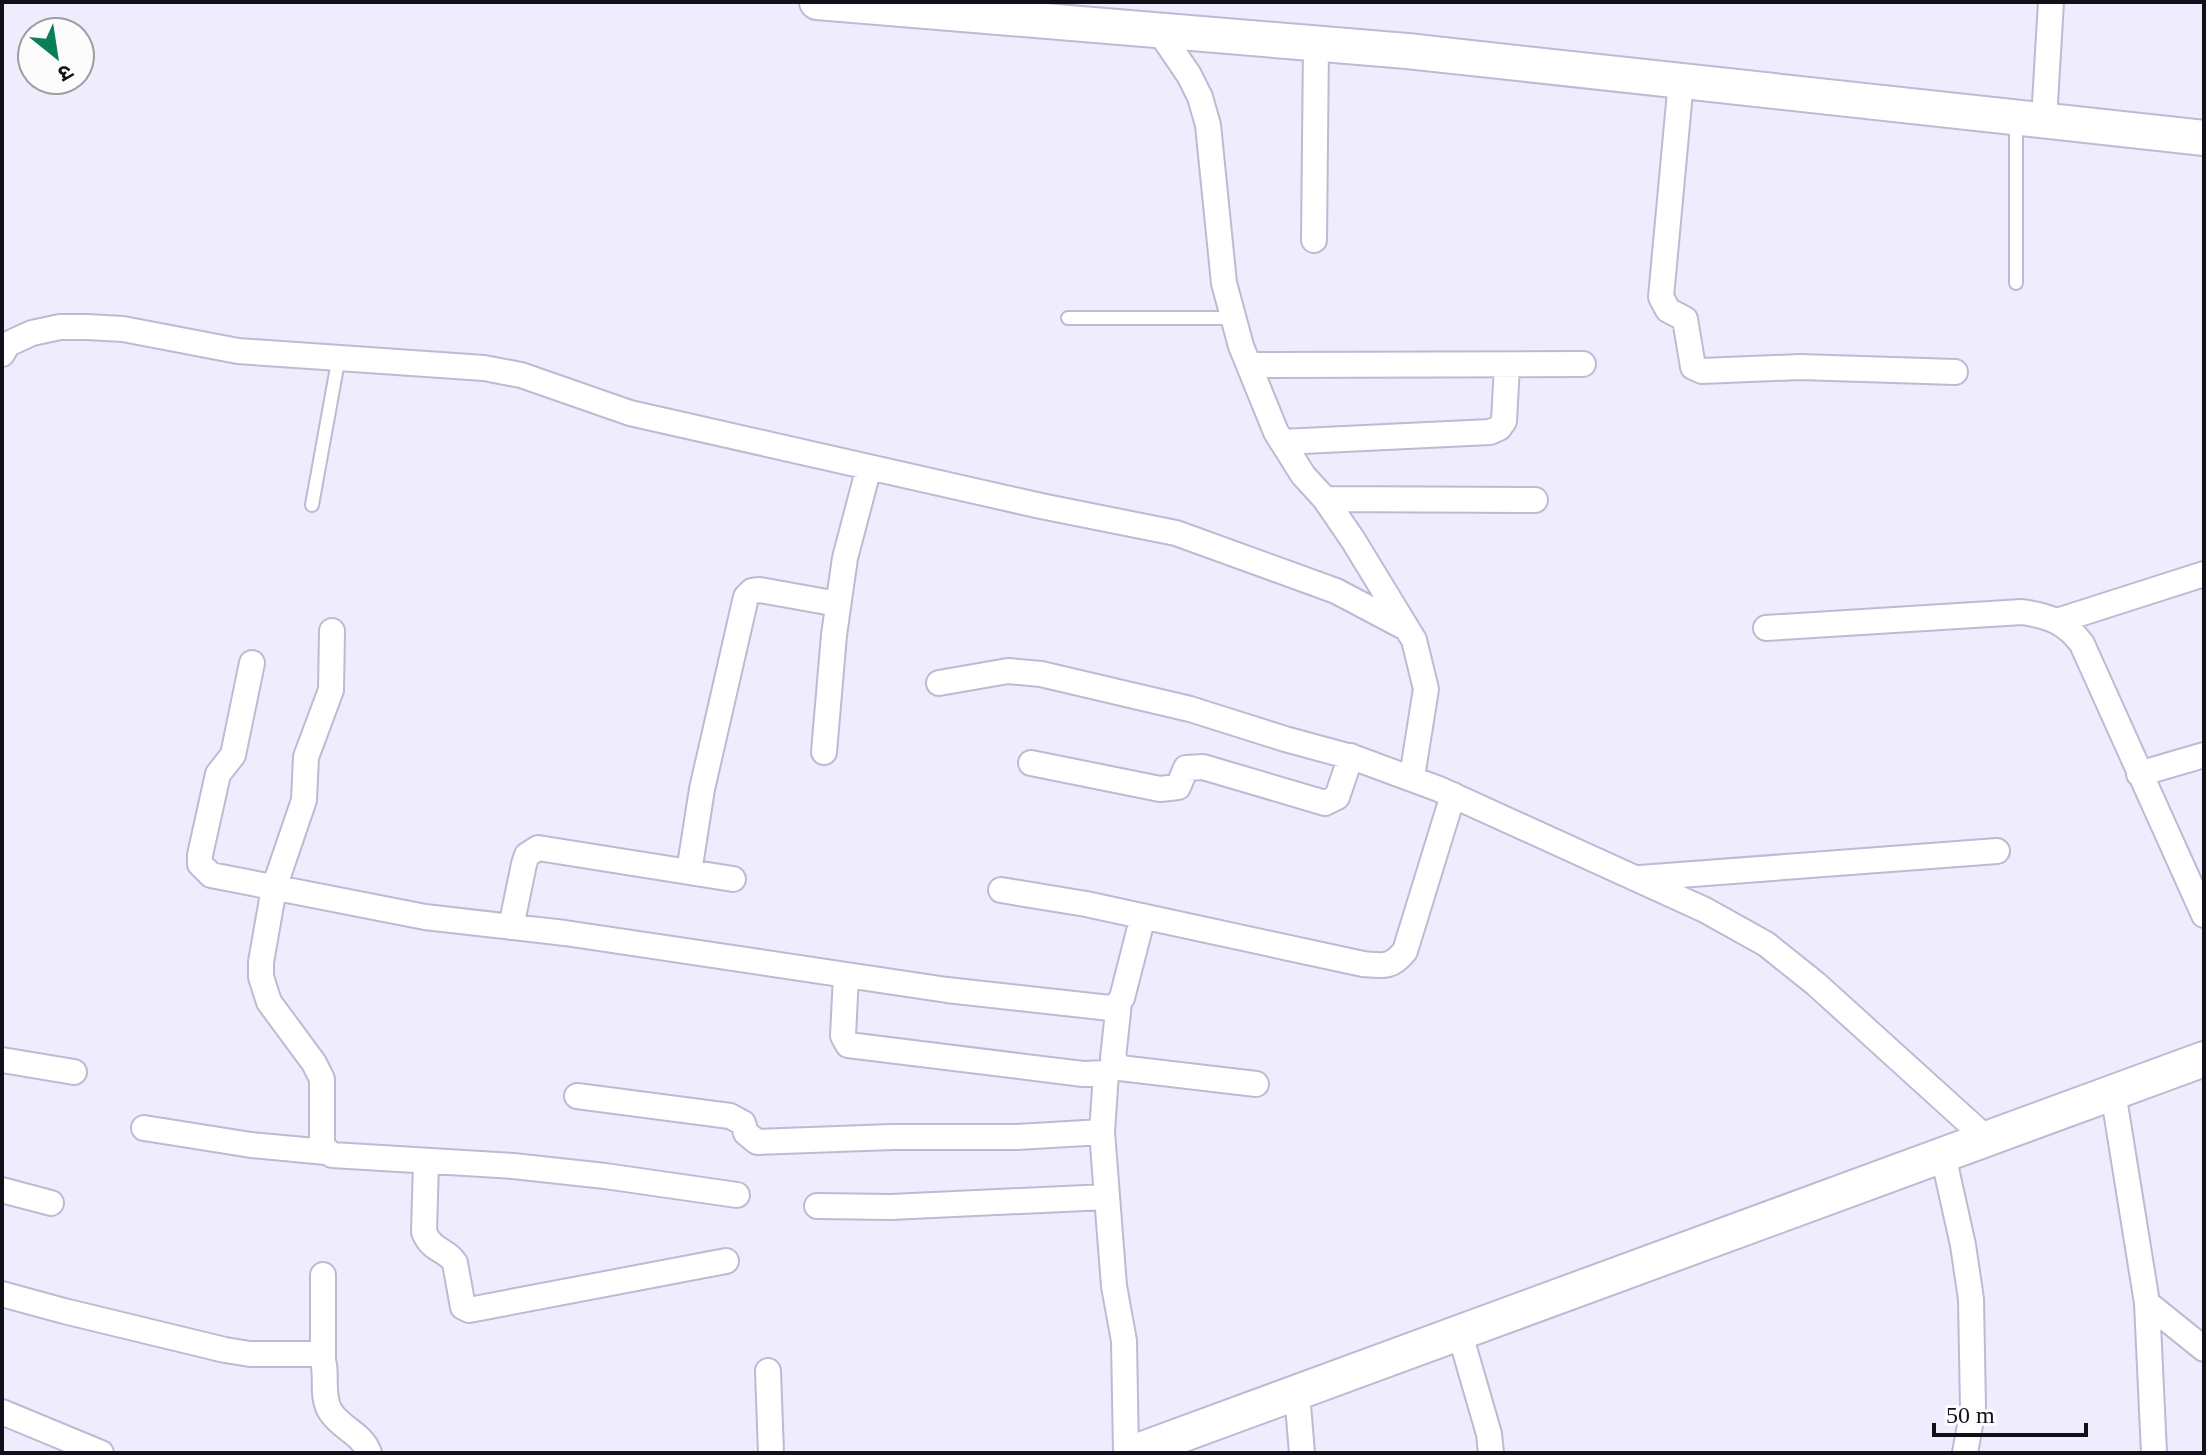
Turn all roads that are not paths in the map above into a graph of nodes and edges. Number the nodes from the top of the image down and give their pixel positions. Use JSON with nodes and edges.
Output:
{"nodes":[{"id":1,"x":817,"y":2,"type":"edge"},
{"id":2,"x":2051,"y":2,"type":"edge"},
{"id":3,"x":1159,"y":31,"type":"junction"},
{"id":4,"x":1316,"y":44,"type":"junction"},
{"id":5,"x":1681,"y":81,"type":"junction"},
{"id":6,"x":2030,"y":119,"type":"junction"},
{"id":7,"x":2204,"y":138,"type":"edge"},
{"id":8,"x":1314,"y":240,"type":"dead end"},
{"id":9,"x":2016,"y":283,"type":"dead end"},
{"id":10,"x":1068,"y":318,"type":"dead end"},
{"id":11,"x":1232,"y":318,"type":"junction"},
{"id":12,"x":2,"y":354,"type":"edge"},
{"id":13,"x":339,"y":356,"type":"junction"},
{"id":14,"x":1583,"y":364,"type":"dead end"},
{"id":15,"x":1249,"y":365,"type":"junction"},
{"id":16,"x":1507,"y":365,"type":"junction"},
{"id":17,"x":1955,"y":372,"type":"dead end"},
{"id":18,"x":1282,"y":442,"type":"junction"},
{"id":19,"x":869,"y":467,"type":"junction"},
{"id":20,"x":1325,"y":499,"type":"junction"},
{"id":21,"x":1535,"y":500,"type":"dead end"},
{"id":22,"x":312,"y":505,"type":"dead end"},
{"id":23,"x":2204,"y":574,"type":"edge"},
{"id":24,"x":838,"y":604,"type":"junction"},
{"id":25,"x":2057,"y":621,"type":"junction"},
{"id":26,"x":1406,"y":628,"type":"junction"},
{"id":27,"x":1766,"y":628,"type":"dead end"},
{"id":28,"x":332,"y":631,"type":"dead end"},
{"id":29,"x":252,"y":663,"type":"dead end"},
{"id":30,"x":939,"y":683,"type":"dead end"},
{"id":31,"x":824,"y":752,"type":"dead end"},
{"id":32,"x":2204,"y":755,"type":"edge"},
{"id":33,"x":1351,"y":756,"type":"junction"},
{"id":34,"x":1031,"y":763,"type":"dead end"},
{"id":35,"x":2139,"y":774,"type":"junction"},
{"id":36,"x":1412,"y":777,"type":"junction"},
{"id":37,"x":1453,"y":795,"type":"junction"},
{"id":38,"x":1997,"y":851,"type":"dead end"},
{"id":39,"x":689,"y":872,"type":"junction"},
{"id":40,"x":733,"y":879,"type":"dead end"},
{"id":41,"x":1634,"y":879,"type":"junction"},
{"id":42,"x":274,"y":888,"type":"junction"},
{"id":43,"x":1001,"y":890,"type":"dead end"},
{"id":44,"x":2204,"y":915,"type":"edge"},
{"id":45,"x":1143,"y":916,"type":"junction"},
{"id":46,"x":511,"y":927,"type":"junction"},
{"id":47,"x":846,"y":976,"type":"junction"},
{"id":48,"x":1119,"y":1003,"type":"junction"},
{"id":49,"x":2204,"y":1059,"type":"edge"},
{"id":50,"x":2,"y":1060,"type":"edge"},
{"id":51,"x":1110,"y":1068,"type":"junction"},
{"id":52,"x":74,"y":1072,"type":"dead end"},
{"id":53,"x":1256,"y":1084,"type":"dead end"},
{"id":54,"x":2113,"y":1092,"type":"junction"},
{"id":55,"x":577,"y":1096,"type":"dead end"},
{"id":56,"x":144,"y":1128,"type":"dead end"},
{"id":57,"x":1102,"y":1132,"type":"junction"},
{"id":58,"x":1987,"y":1139,"type":"junction"},
{"id":59,"x":326,"y":1152,"type":"junction"},
{"id":60,"x":1943,"y":1155,"type":"junction"},
{"id":61,"x":426,"y":1162,"type":"junction"},
{"id":62,"x":2,"y":1190,"type":"edge"},
{"id":63,"x":737,"y":1195,"type":"dead end"},
{"id":64,"x":1106,"y":1197,"type":"junction"},
{"id":65,"x":51,"y":1203,"type":"dead end"},
{"id":66,"x":817,"y":1206,"type":"dead end"},
{"id":67,"x":726,"y":1261,"type":"dead end"},
{"id":68,"x":323,"y":1275,"type":"dead end"},
{"id":69,"x":2,"y":1294,"type":"edge"},
{"id":70,"x":2147,"y":1303,"type":"junction"},
{"id":71,"x":1460,"y":1334,"type":"junction"},
{"id":72,"x":2204,"y":1349,"type":"edge"},
{"id":73,"x":323,"y":1357,"type":"junction"},
{"id":74,"x":768,"y":1371,"type":"dead end"},
{"id":75,"x":1297,"y":1393,"type":"junction"},
{"id":76,"x":2,"y":1412,"type":"edge"},
{"id":77,"x":1185,"y":1444,"type":"edge"},
{"id":78,"x":101,"y":1453,"type":"edge"},
{"id":79,"x":369,"y":1453,"type":"edge"},
{"id":80,"x":771,"y":1453,"type":"edge"},
{"id":81,"x":1126,"y":1453,"type":"edge"},
{"id":82,"x":1132,"y":1453,"type":"edge"},
{"id":83,"x":1302,"y":1453,"type":"edge"},
{"id":84,"x":1491,"y":1453,"type":"edge"},
{"id":85,"x":1965,"y":1453,"type":"edge"},
{"id":86,"x":2154,"y":1453,"type":"edge"}],
"edges":[{"from":1,"to":3,"type":"main road"},
{"from":2,"to":6,"type":"street"},
{"from":3,"to":4,"type":"main road"},
{"from":3,"to":11,"type":"street"},
{"from":4,"to":5,"type":"main road"},
{"from":4,"to":8,"type":"street"},
{"from":5,"to":6,"type":"main road"},
{"from":5,"to":17,"type":"street"},
{"from":6,"to":7,"type":"main road"},
{"from":6,"to":9,"type":"lane"},
{"from":10,"to":11,"type":"lane"},
{"from":11,"to":15,"type":"street"},
{"from":12,"to":13,"type":"street"},
{"from":13,"to":19,"type":"street"},
{"from":13,"to":22,"type":"lane"},
{"from":14,"to":16,"type":"street"},
{"from":15,"to":16,"type":"street"},
{"from":15,"to":18,"type":"street"},
{"from":16,"to":18,"type":"street"},
{"from":18,"to":20,"type":"street"},
{"from":19,"to":24,"type":"street"},
{"from":19,"to":26,"type":"street"},
{"from":20,"to":21,"type":"street"},
{"from":20,"to":26,"type":"street"},
{"from":23,"to":25,"type":"street"},
{"from":24,"to":31,"type":"street"},
{"from":24,"to":39,"type":"street"},
{"from":25,"to":27,"type":"street"},
{"from":25,"to":35,"type":"street"},
{"from":26,"to":36,"type":"street"},
{"from":28,"to":42,"type":"street"},
{"from":29,"to":42,"type":"street"},
{"from":30,"to":33,"type":"street"},
{"from":32,"to":35,"type":"street"},
{"from":33,"to":34,"type":"street"},
{"from":33,"to":36,"type":"street"},
{"from":35,"to":44,"type":"street"},
{"from":36,"to":37,"type":"street"},
{"from":37,"to":41,"type":"street"},
{"from":37,"to":45,"type":"street"},
{"from":38,"to":41,"type":"street"},
{"from":39,"to":40,"type":"street"},
{"from":39,"to":46,"type":"street"},
{"from":41,"to":58,"type":"street"},
{"from":42,"to":46,"type":"street"},
{"from":42,"to":59,"type":"street"},
{"from":43,"to":45,"type":"street"},
{"from":45,"to":48,"type":"street"},
{"from":46,"to":47,"type":"street"},
{"from":47,"to":48,"type":"street"},
{"from":47,"to":51,"type":"street"},
{"from":48,"to":51,"type":"street"},
{"from":49,"to":54,"type":"main road"},
{"from":50,"to":52,"type":"street"},
{"from":51,"to":53,"type":"street"},
{"from":51,"to":57,"type":"street"},
{"from":54,"to":58,"type":"main road"},
{"from":54,"to":70,"type":"street"},
{"from":55,"to":57,"type":"street"},
{"from":56,"to":59,"type":"street"},
{"from":57,"to":64,"type":"street"},
{"from":58,"to":60,"type":"main road"},
{"from":59,"to":61,"type":"street"},
{"from":60,"to":71,"type":"main road"},
{"from":60,"to":85,"type":"street"},
{"from":61,"to":63,"type":"street"},
{"from":61,"to":67,"type":"street"},
{"from":62,"to":65,"type":"street"},
{"from":64,"to":66,"type":"street"},
{"from":64,"to":81,"type":"street"},
{"from":68,"to":73,"type":"street"},
{"from":69,"to":73,"type":"street"},
{"from":70,"to":72,"type":"street"},
{"from":70,"to":86,"type":"street"},
{"from":71,"to":75,"type":"main road"},
{"from":71,"to":84,"type":"street"},
{"from":73,"to":79,"type":"street"},
{"from":74,"to":80,"type":"street"},
{"from":75,"to":77,"type":"main road"},
{"from":75,"to":83,"type":"street"},
{"from":76,"to":78,"type":"street"},
{"from":77,"to":82,"type":"main road"}]}
